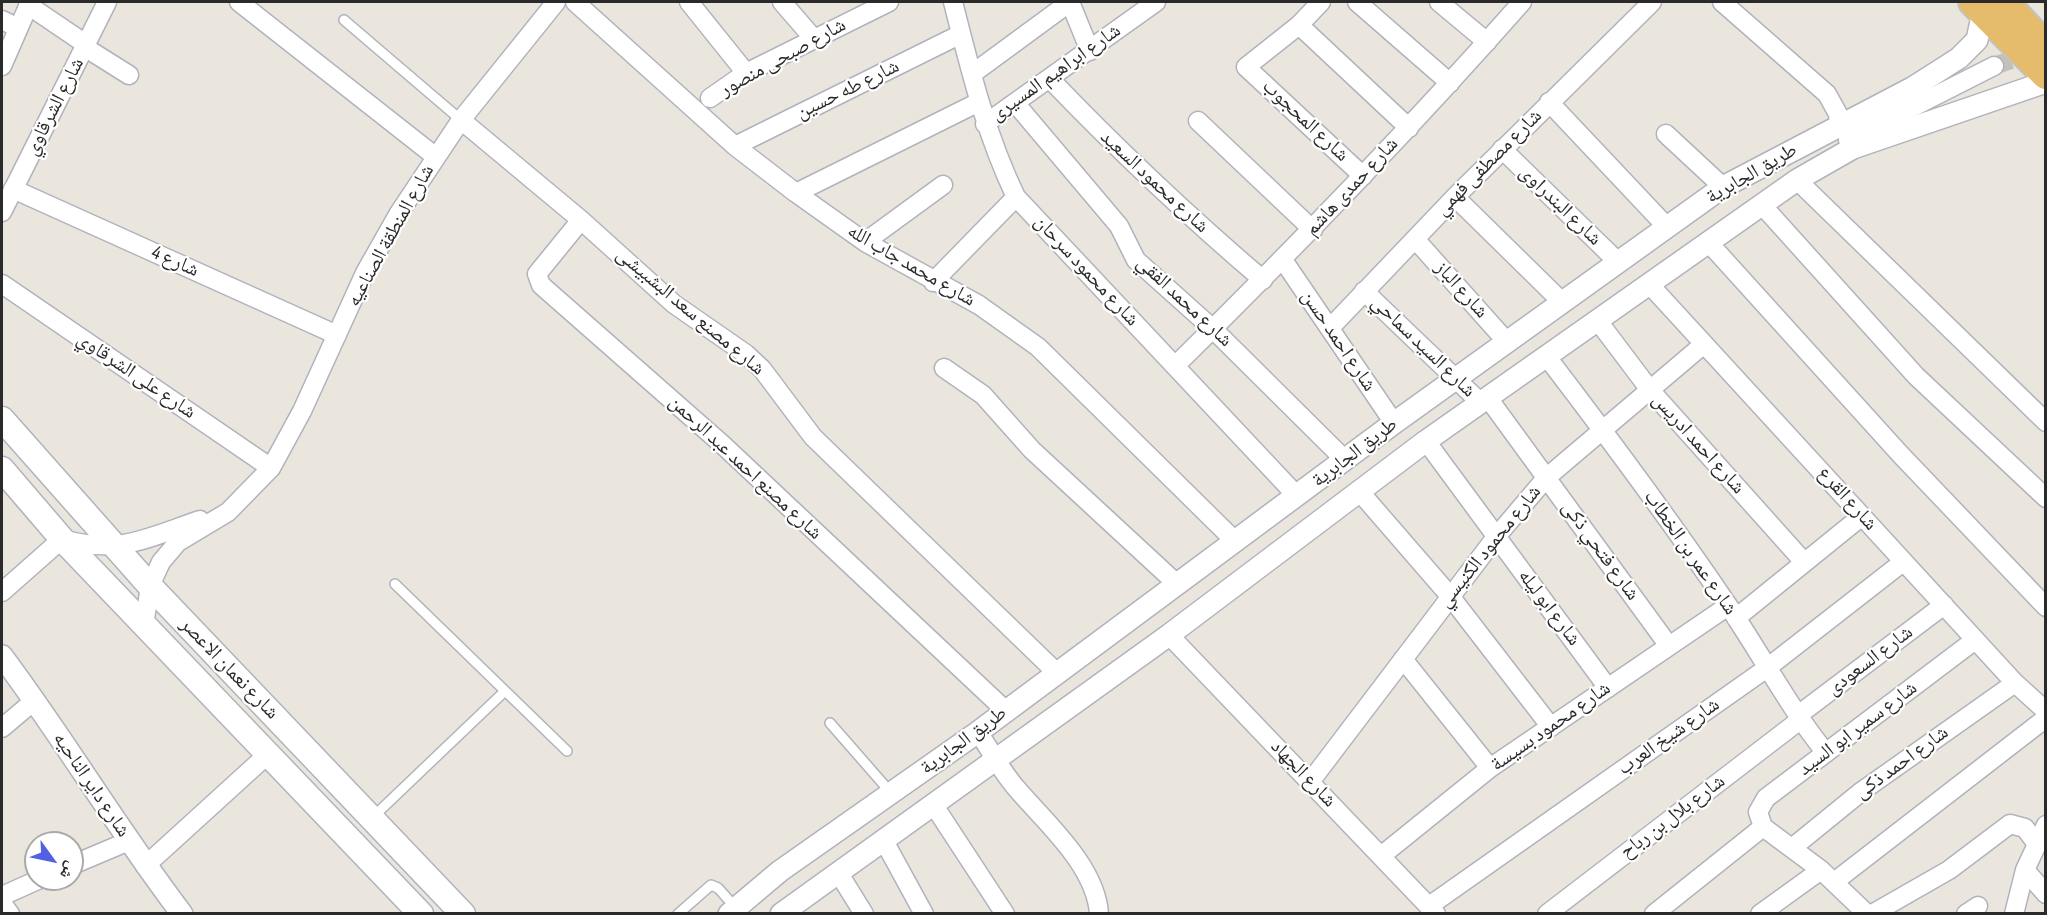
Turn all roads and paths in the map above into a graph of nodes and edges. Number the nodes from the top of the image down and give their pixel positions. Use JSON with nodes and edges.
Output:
{"nodes":[{"id":1,"x":107,"y":2,"type":"edge"},
{"id":2,"x":239,"y":2,"type":"edge"},
{"id":3,"x":575,"y":2,"type":"edge"},
{"id":4,"x":689,"y":2,"type":"edge"},
{"id":5,"x":782,"y":2,"type":"edge"},
{"id":6,"x":889,"y":2,"type":"edge"},
{"id":7,"x":953,"y":2,"type":"edge"},
{"id":8,"x":1070,"y":2,"type":"edge"},
{"id":9,"x":1153,"y":2,"type":"edge"},
{"id":10,"x":1321,"y":2,"type":"edge"},
{"id":11,"x":1357,"y":2,"type":"edge"},
{"id":12,"x":1439,"y":2,"type":"edge"},
{"id":13,"x":1522,"y":2,"type":"edge"},
{"id":14,"x":1652,"y":2,"type":"edge"},
{"id":15,"x":1722,"y":2,"type":"edge"},
{"id":16,"x":29,"y":3,"type":"edge"},
{"id":17,"x":548,"y":4,"type":"edge"},
{"id":18,"x":1987,"y":5,"type":"edge"},
{"id":19,"x":344,"y":20,"type":"dead end"},
{"id":20,"x":10,"y":24,"type":"edge"},
{"id":21,"x":1299,"y":25,"type":"junction"},
{"id":22,"x":961,"y":34,"type":"junction"},
{"id":23,"x":814,"y":39,"type":"junction"},
{"id":24,"x":1487,"y":42,"type":"junction"},
{"id":25,"x":86,"y":46,"type":"junction"},
{"id":26,"x":2046,"y":47,"type":"edge"},
{"id":27,"x":1090,"y":51,"type":"junction"},
{"id":28,"x":2,"y":66,"type":"edge"},
{"id":29,"x":1994,"y":66,"type":"tunnel mouth"},
{"id":30,"x":746,"y":73,"type":"junction"},
{"id":31,"x":972,"y":74,"type":"junction"},
{"id":32,"x":129,"y":75,"type":"dead end"},
{"id":33,"x":2046,"y":75,"type":"edge"},
{"id":34,"x":1050,"y":79,"type":"junction"},
{"id":35,"x":2046,"y":82,"type":"edge"},
{"id":36,"x":1450,"y":83,"type":"junction"},
{"id":37,"x":710,"y":98,"type":"dead end"},
{"id":38,"x":979,"y":102,"type":"junction"},
{"id":39,"x":1549,"y":102,"type":"junction"},
{"id":40,"x":1016,"y":104,"type":"junction"},
{"id":41,"x":461,"y":120,"type":"junction"},
{"id":42,"x":1198,"y":121,"type":"dead end"},
{"id":43,"x":985,"y":124,"type":"junction"},
{"id":44,"x":1409,"y":128,"type":"junction"},
{"id":45,"x":1666,"y":135,"type":"dead end"},
{"id":46,"x":1847,"y":138,"type":"junction"},
{"id":47,"x":735,"y":146,"type":"junction"},
{"id":48,"x":1502,"y":149,"type":"junction"},
{"id":49,"x":436,"y":157,"type":"junction"},
{"id":50,"x":1363,"y":176,"type":"junction"},
{"id":51,"x":1797,"y":180,"type":"junction"},
{"id":52,"x":943,"y":185,"type":"dead end"},
{"id":53,"x":1723,"y":188,"type":"junction"},
{"id":54,"x":13,"y":189,"type":"junction"},
{"id":55,"x":796,"y":193,"type":"junction"},
{"id":56,"x":1016,"y":197,"type":"junction"},
{"id":57,"x":1455,"y":197,"type":"junction"},
{"id":58,"x":1762,"y":205,"type":"junction"},
{"id":59,"x":2,"y":212,"type":"edge"},
{"id":60,"x":581,"y":220,"type":"junction"},
{"id":61,"x":1667,"y":227,"type":"junction"},
{"id":62,"x":1312,"y":230,"type":"junction"},
{"id":63,"x":1415,"y":239,"type":"junction"},
{"id":64,"x":865,"y":242,"type":"junction"},
{"id":65,"x":1709,"y":243,"type":"junction"},
{"id":66,"x":1283,"y":260,"type":"junction"},
{"id":67,"x":1618,"y":262,"type":"junction"},
{"id":68,"x":1263,"y":280,"type":"junction"},
{"id":69,"x":933,"y":282,"type":"junction"},
{"id":70,"x":2,"y":284,"type":"edge"},
{"id":71,"x":1650,"y":285,"type":"junction"},
{"id":72,"x":1364,"y":291,"type":"junction"},
{"id":73,"x":1562,"y":302,"type":"junction"},
{"id":74,"x":1598,"y":321,"type":"junction"},
{"id":75,"x":1329,"y":328,"type":"junction"},
{"id":76,"x":1213,"y":329,"type":"junction"},
{"id":77,"x":337,"y":335,"type":"junction"},
{"id":78,"x":1507,"y":342,"type":"junction"},
{"id":79,"x":1704,"y":344,"type":"junction"},
{"id":80,"x":1547,"y":357,"type":"junction"},
{"id":81,"x":1175,"y":366,"type":"junction"},
{"id":82,"x":944,"y":368,"type":"dead end"},
{"id":83,"x":1457,"y":378,"type":"junction"},
{"id":84,"x":1650,"y":390,"type":"junction"},
{"id":85,"x":1484,"y":400,"type":"junction"},
{"id":86,"x":2,"y":419,"type":"edge"},
{"id":87,"x":2046,"y":422,"type":"edge"},
{"id":88,"x":1394,"y":423,"type":"junction"},
{"id":89,"x":1603,"y":430,"type":"junction"},
{"id":90,"x":1425,"y":441,"type":"junction"},
{"id":91,"x":1345,"y":460,"type":"junction"},
{"id":92,"x":271,"y":468,"type":"junction"},
{"id":93,"x":2,"y":469,"type":"edge"},
{"id":94,"x":1546,"y":478,"type":"junction"},
{"id":95,"x":1359,"y":491,"type":"junction"},
{"id":96,"x":1297,"y":496,"type":"junction"},
{"id":97,"x":2046,"y":498,"type":"edge"},
{"id":98,"x":228,"y":512,"type":"junction"},
{"id":99,"x":1862,"y":516,"type":"junction"},
{"id":100,"x":1496,"y":537,"type":"junction"},
{"id":101,"x":62,"y":539,"type":"junction"},
{"id":102,"x":1236,"y":542,"type":"junction"},
{"id":103,"x":115,"y":547,"type":"junction"},
{"id":104,"x":1903,"y":561,"type":"junction"},
{"id":105,"x":1804,"y":562,"type":"junction"},
{"id":106,"x":395,"y":584,"type":"dead end"},
{"id":107,"x":1177,"y":584,"type":"junction"},
{"id":108,"x":150,"y":586,"type":"junction"},
{"id":109,"x":2,"y":592,"type":"edge"},
{"id":110,"x":1450,"y":596,"type":"junction"},
{"id":111,"x":1944,"y":605,"type":"junction"},
{"id":112,"x":2046,"y":607,"type":"edge"},
{"id":113,"x":1732,"y":612,"type":"junction"},
{"id":114,"x":144,"y":626,"type":"junction"},
{"id":115,"x":1169,"y":635,"type":"junction"},
{"id":116,"x":1975,"y":640,"type":"junction"},
{"id":117,"x":1669,"y":646,"type":"junction"},
{"id":118,"x":1403,"y":659,"type":"junction"},
{"id":119,"x":4,"y":664,"type":"edge"},
{"id":120,"x":1767,"y":668,"type":"junction"},
{"id":121,"x":1056,"y":672,"type":"junction"},
{"id":122,"x":2014,"y":683,"type":"junction"},
{"id":123,"x":1608,"y":688,"type":"junction"},
{"id":124,"x":505,"y":691,"type":"junction"},
{"id":125,"x":35,"y":700,"type":"junction"},
{"id":126,"x":1006,"y":711,"type":"junction"},
{"id":127,"x":2046,"y":711,"type":"edge"},
{"id":128,"x":1798,"y":718,"type":"junction"},
{"id":129,"x":2046,"y":718,"type":"edge"},
{"id":130,"x":830,"y":723,"type":"dead end"},
{"id":131,"x":1551,"y":727,"type":"junction"},
{"id":132,"x":2,"y":728,"type":"edge"},
{"id":133,"x":978,"y":732,"type":"junction"},
{"id":134,"x":307,"y":750,"type":"junction"},
{"id":135,"x":567,"y":751,"type":"dead end"},
{"id":136,"x":1826,"y":753,"type":"junction"},
{"id":137,"x":996,"y":759,"type":"junction"},
{"id":138,"x":275,"y":763,"type":"junction"},
{"id":139,"x":1490,"y":768,"type":"junction"},
{"id":140,"x":1310,"y":782,"type":"junction"},
{"id":141,"x":892,"y":794,"type":"junction"},
{"id":142,"x":933,"y":804,"type":"junction"},
{"id":143,"x":371,"y":818,"type":"junction"},
{"id":144,"x":2046,"y":825,"type":"edge"},
{"id":145,"x":1763,"y":827,"type":"junction"},
{"id":146,"x":883,"y":839,"type":"junction"},
{"id":147,"x":129,"y":841,"type":"junction"},
{"id":148,"x":2036,"y":843,"type":"junction"},
{"id":149,"x":1792,"y":848,"type":"junction"},
{"id":150,"x":1381,"y":856,"type":"junction"},
{"id":151,"x":84,"y":860,"type":"edge"},
{"id":152,"x":145,"y":866,"type":"junction"},
{"id":153,"x":2025,"y":870,"type":"junction"},
{"id":154,"x":838,"y":872,"type":"junction"},
{"id":155,"x":1828,"y":876,"type":"junction"},
{"id":156,"x":24,"y":886,"type":"edge"},
{"id":157,"x":2046,"y":894,"type":"edge"},
{"id":158,"x":2,"y":896,"type":"edge"},
{"id":159,"x":2,"y":903,"type":"edge"},
{"id":160,"x":1433,"y":910,"type":"edge"},
{"id":161,"x":733,"y":911,"type":"edge"},
{"id":162,"x":10,"y":914,"type":"edge"},
{"id":163,"x":182,"y":914,"type":"edge"},
{"id":164,"x":422,"y":914,"type":"edge"},
{"id":165,"x":463,"y":914,"type":"edge"},
{"id":166,"x":678,"y":914,"type":"edge"},
{"id":167,"x":781,"y":914,"type":"edge"},
{"id":168,"x":864,"y":914,"type":"edge"},
{"id":169,"x":924,"y":914,"type":"edge"},
{"id":170,"x":1005,"y":914,"type":"edge"},
{"id":171,"x":1099,"y":914,"type":"edge"},
{"id":172,"x":1547,"y":914,"type":"edge"},
{"id":173,"x":1654,"y":914,"type":"edge"},
{"id":174,"x":1760,"y":914,"type":"edge"},
{"id":175,"x":1867,"y":914,"type":"edge"},
{"id":176,"x":1872,"y":914,"type":"edge"},
{"id":177,"x":2014,"y":914,"type":"edge"}],
"edges":[{"from":1,"to":25,"type":"street","name":"شارع الشرقاوي"},
{"from":2,"to":49,"type":"street"},
{"from":3,"to":47,"type":"street","name":"شارع محمد جاب الله"},
{"from":4,"to":30,"type":"street"},
{"from":5,"to":23,"type":"street"},
{"from":6,"to":23,"type":"street","name":"شارع صبحى منصور"},
{"from":7,"to":22,"type":"street","name":"شارع محمود سرحان"},
{"from":8,"to":27,"type":"street"},
{"from":8,"to":31,"type":"street"},
{"from":9,"to":27,"type":"street","name":"شارع ابراهيم المسيرى"},
{"from":10,"to":21,"type":"street"},
{"from":11,"to":36,"type":"street"},
{"from":12,"to":24,"type":"street"},
{"from":13,"to":24,"type":"street","name":"شارع حمدى هاشم"},
{"from":14,"to":39,"type":"street","name":"شارع مصطفى فهمي"},
{"from":15,"to":46,"type":"street"},
{"from":16,"to":20,"type":"street"},
{"from":16,"to":25,"type":"street"},
{"from":17,"to":41,"type":"street","name":"شارع المنطقة الصناعيه"},
{"from":18,"to":26,"type":"highway"},
{"from":18,"to":33,"type":"highway"},
{"from":18,"to":46,"type":"street","name":"طريق الجابرية"},
{"from":19,"to":41,"type":"lane"},
{"from":20,"to":28,"type":"street"},
{"from":21,"to":44,"type":"street"},
{"from":21,"to":50,"type":"street","name":"شارع المحجوب"},
{"from":22,"to":31,"type":"street","name":"شارع محمود سرحان"},
{"from":22,"to":47,"type":"street","name":"شارع طه حسين"},
{"from":23,"to":30,"type":"street","name":"شارع صبحى منصور"},
{"from":24,"to":36,"type":"street","name":"شارع حمدى هاشم"},
{"from":25,"to":32,"type":"street"},
{"from":25,"to":54,"type":"street","name":"شارع الشرقاوي"},
{"from":27,"to":34,"type":"street","name":"شارع ابراهيم المسيرى"},
{"from":29,"to":46,"type":"street"},
{"from":30,"to":37,"type":"street","name":"شارع صبحى منصور"},
{"from":31,"to":38,"type":"street","name":"شارع محمود سرحان"},
{"from":34,"to":40,"type":"street","name":"شارع ابراهيم المسيرى"},
{"from":34,"to":68,"type":"street","name":"شارع محمود السعيد"},
{"from":35,"to":46,"type":"street","name":"طريق الجابرية"},
{"from":36,"to":44,"type":"street","name":"شارع حمدى هاشم"},
{"from":38,"to":43,"type":"street","name":"شارع محمود سرحان"},
{"from":38,"to":55,"type":"street"},
{"from":39,"to":48,"type":"street","name":"شارع مصطفى فهمي"},
{"from":39,"to":61,"type":"street"},
{"from":40,"to":43,"type":"street","name":"شارع ابراهيم المسيرى"},
{"from":40,"to":76,"type":"street","name":"شارع محمد الفقي"},
{"from":41,"to":49,"type":"street","name":"شارع المنطقة الصناعيه"},
{"from":41,"to":60,"type":"street","name":"شارع مصنع سعد البشبيشى"},
{"from":42,"to":62,"type":"street"},
{"from":43,"to":56,"type":"street","name":"شارع محمود سرحان"},
{"from":44,"to":50,"type":"street","name":"شارع حمدى هاشم"},
{"from":45,"to":53,"type":"street"},
{"from":46,"to":51,"type":"street","name":"طريق الجابرية"},
{"from":46,"to":53,"type":"street","name":"طريق الجابرية"},
{"from":47,"to":55,"type":"street","name":"شارع محمد جاب الله"},
{"from":48,"to":57,"type":"street","name":"شارع مصطفى فهمي"},
{"from":48,"to":67,"type":"street","name":"شارع البندراوى"},
{"from":49,"to":77,"type":"street","name":"شارع المنطقة الصناعيه"},
{"from":50,"to":62,"type":"street","name":"شارع حمدى هاشم"},
{"from":51,"to":58,"type":"street","name":"طريق الجابرية"},
{"from":51,"to":87,"type":"street"},
{"from":52,"to":64,"type":"street"},
{"from":53,"to":61,"type":"street","name":"طريق الجابرية"},
{"from":54,"to":59,"type":"street","name":"شارع الشرقاوي"},
{"from":54,"to":77,"type":"street","name":"شارع 4"},
{"from":55,"to":64,"type":"street","name":"شارع محمد جاب الله"},
{"from":56,"to":69,"type":"street"},
{"from":56,"to":81,"type":"street","name":"شارع محمود سرحان"},
{"from":57,"to":63,"type":"street","name":"شارع مصطفى فهمي"},
{"from":57,"to":73,"type":"street"},
{"from":58,"to":65,"type":"street","name":"طريق الجابرية"},
{"from":58,"to":97,"type":"street"},
{"from":60,"to":121,"type":"street","name":"شارع مصنع سعد البشبيشى"},
{"from":60,"to":126,"type":"street","name":"شارع مصنع احمد عبد الرحمن"},
{"from":61,"to":67,"type":"street","name":"طريق الجابرية"},
{"from":62,"to":66,"type":"street","name":"شارع حمدى هاشم"},
{"from":63,"to":72,"type":"street","name":"شارع مصطفى فهمي"},
{"from":63,"to":78,"type":"street","name":"شارع الباز"},
{"from":64,"to":69,"type":"street","name":"شارع محمد جاب الله"},
{"from":65,"to":71,"type":"street","name":"طريق الجابرية"},
{"from":65,"to":112,"type":"street"},
{"from":66,"to":68,"type":"street","name":"شارع حمدى هاشم"},
{"from":66,"to":75,"type":"street","name":"شارع احمد حسن"},
{"from":67,"to":73,"type":"street","name":"طريق الجابرية"},
{"from":68,"to":76,"type":"street","name":"شارع حمدى هاشم"},
{"from":69,"to":102,"type":"street","name":"شارع محمد جاب الله"},
{"from":70,"to":92,"type":"street","name":"شارع على الشرقاوي"},
{"from":71,"to":74,"type":"street","name":"طريق الجابرية"},
{"from":71,"to":79,"type":"street","name":"شارع القرع"},
{"from":72,"to":75,"type":"street","name":"شارع مصطفى فهمي"},
{"from":72,"to":83,"type":"street","name":"شارع السيد سماحي"},
{"from":73,"to":78,"type":"street","name":"طريق الجابرية"},
{"from":74,"to":80,"type":"street","name":"طريق الجابرية"},
{"from":74,"to":84,"type":"street","name":"شارع احمد ادريس"},
{"from":75,"to":88,"type":"street","name":"شارع احمد حسن"},
{"from":76,"to":81,"type":"street","name":"شارع حمدى هاشم"},
{"from":76,"to":91,"type":"street","name":"شارع محمد الفقي"},
{"from":77,"to":92,"type":"street","name":"شارع المنطقة الصناعيه"},
{"from":78,"to":83,"type":"street","name":"طريق الجابرية"},
{"from":79,"to":84,"type":"street","name":"شارع محمود الكنيسي"},
{"from":79,"to":99,"type":"street","name":"شارع القرع"},
{"from":80,"to":85,"type":"street","name":"طريق الجابرية"},
{"from":80,"to":89,"type":"street","name":"شارع عمر بن الخطاب"},
{"from":81,"to":96,"type":"street","name":"شارع محمود سرحان"},
{"from":82,"to":107,"type":"street"},
{"from":83,"to":85,"type":"street","name":"شارع السيد سماحي"},
{"from":83,"to":88,"type":"street","name":"طريق الجابرية"},
{"from":84,"to":89,"type":"street","name":"شارع محمود الكنيسي"},
{"from":84,"to":105,"type":"street","name":"شارع احمد ادريس"},
{"from":85,"to":90,"type":"street","name":"طريق الجابرية"},
{"from":85,"to":94,"type":"street","name":"شارع فتحي ذكى"},
{"from":86,"to":103,"type":"main road","name":"شارع نعمان الاعصر"},
{"from":88,"to":91,"type":"street","name":"طريق الجابرية"},
{"from":89,"to":94,"type":"street","name":"شارع محمود الكنيسي"},
{"from":89,"to":113,"type":"street","name":"شارع عمر بن الخطاب"},
{"from":90,"to":95,"type":"street","name":"طريق الجابرية"},
{"from":90,"to":100,"type":"street","name":"شارع ابو ليله"},
{"from":91,"to":96,"type":"street","name":"طريق الجابرية"},
{"from":92,"to":98,"type":"street","name":"شارع المنطقة الصناعيه"},
{"from":93,"to":101,"type":"main road","name":"شارع نعمان الاعصر"},
{"from":94,"to":100,"type":"street","name":"شارع محمود الكنيسي"},
{"from":94,"to":117,"type":"street","name":"شارع فتحي ذكى"},
{"from":95,"to":110,"type":"street"},
{"from":95,"to":115,"type":"street","name":"طريق الجابرية"},
{"from":96,"to":102,"type":"street","name":"طريق الجابرية"},
{"from":98,"to":103,"type":"street","name":"شارع المنطقة الصناعيه"},
{"from":98,"to":108,"type":"street","name":"شارع المنطقة الصناعيه"},
{"from":99,"to":104,"type":"street","name":"شارع القرع"},
{"from":99,"to":105,"type":"street","name":"شارع محمود بسيسة"},
{"from":100,"to":110,"type":"street","name":"شارع محمود الكنيسي"},
{"from":100,"to":123,"type":"street","name":"شارع ابو ليله"},
{"from":101,"to":103,"type":"street","name":"شارع المنطقة الصناعيه"},
{"from":101,"to":109,"type":"street"},
{"from":101,"to":114,"type":"main road","name":"شارع نعمان الاعصر"},
{"from":102,"to":107,"type":"street","name":"طريق الجابرية"},
{"from":103,"to":108,"type":"main road","name":"شارع نعمان الاعصر"},
{"from":104,"to":111,"type":"street","name":"شارع القرع"},
{"from":104,"to":120,"type":"street","name":"شارع شيخ العرب"},
{"from":105,"to":113,"type":"street","name":"شارع محمود بسيسة"},
{"from":106,"to":124,"type":"lane"},
{"from":107,"to":121,"type":"street","name":"طريق الجابرية"},
{"from":108,"to":114,"type":"street","name":"شارع المنطقة الصناعيه"},
{"from":108,"to":134,"type":"main road","name":"شارع نعمان الاعصر"},
{"from":110,"to":118,"type":"street","name":"شارع محمود الكنيسي"},
{"from":110,"to":131,"type":"street"},
{"from":111,"to":116,"type":"street","name":"شارع القرع"},
{"from":111,"to":128,"type":"street","name":"شارع السعودى"},
{"from":113,"to":117,"type":"street","name":"شارع محمود بسيسة"},
{"from":113,"to":120,"type":"street","name":"شارع عمر بن الخطاب"},
{"from":114,"to":138,"type":"main road","name":"شارع نعمان الاعصر"},
{"from":115,"to":137,"type":"street","name":"طريق الجابرية"},
{"from":115,"to":140,"type":"street","name":"شارع الجهاد"},
{"from":116,"to":122,"type":"street","name":"شارع القرع"},
{"from":116,"to":136,"type":"street","name":"شارع سمير ابو السيد"},
{"from":117,"to":123,"type":"street","name":"شارع محمود بسيسة"},
{"from":118,"to":139,"type":"street"},
{"from":118,"to":140,"type":"street","name":"شارع محمود الكنيسي"},
{"from":119,"to":125,"type":"street","name":"شارع داير الناحيه"},
{"from":120,"to":128,"type":"street","name":"شارع عمر بن الخطاب"},
{"from":120,"to":160,"type":"street","name":"شارع شيخ العرب"},
{"from":121,"to":126,"type":"street","name":"طريق الجابرية"},
{"from":122,"to":127,"type":"street","name":"شارع القرع"},
{"from":122,"to":149,"type":"street","name":"شارع احمد ذكى"},
{"from":123,"to":131,"type":"street","name":"شارع محمود بسيسة"},
{"from":124,"to":135,"type":"lane"},
{"from":124,"to":143,"type":"lane"},
{"from":125,"to":132,"type":"street"},
{"from":125,"to":147,"type":"street","name":"شارع داير الناحيه"},
{"from":126,"to":133,"type":"street","name":"طريق الجابرية"},
{"from":128,"to":136,"type":"street","name":"شارع عمر بن الخطاب"},
{"from":128,"to":172,"type":"street","name":"شارع بلال بن رباح"},
{"from":129,"to":155,"type":"street"},
{"from":130,"to":141,"type":"lane"},
{"from":131,"to":139,"type":"street","name":"شارع محمود بسيسة"},
{"from":133,"to":137,"type":"street"},
{"from":133,"to":141,"type":"street","name":"طريق الجابرية"},
{"from":134,"to":138,"type":"main road"},
{"from":134,"to":143,"type":"main road","name":"شارع نعمان الاعصر"},
{"from":136,"to":145,"type":"street","name":"شارع سمير ابو السيد"},
{"from":137,"to":142,"type":"street","name":"طريق الجابرية"},
{"from":137,"to":171,"type":"street"},
{"from":138,"to":152,"type":"street"},
{"from":138,"to":164,"type":"main road","name":"شارع نعمان الاعصر"},
{"from":139,"to":150,"type":"street","name":"شارع محمود بسيسة"},
{"from":140,"to":150,"type":"street","name":"شارع الجهاد"},
{"from":141,"to":161,"type":"street","name":"طريق الجابرية"},
{"from":142,"to":146,"type":"street","name":"طريق الجابرية"},
{"from":142,"to":170,"type":"street"},
{"from":143,"to":165,"type":"main road","name":"شارع نعمان الاعصر"},
{"from":144,"to":148,"type":"street"},
{"from":145,"to":149,"type":"street"},
{"from":145,"to":173,"type":"street"},
{"from":146,"to":154,"type":"street","name":"طريق الجابرية"},
{"from":146,"to":169,"type":"street"},
{"from":147,"to":151,"type":"street"},
{"from":147,"to":152,"type":"street","name":"شارع داير الناحيه"},
{"from":148,"to":153,"type":"street"},
{"from":148,"to":176,"type":"street"},
{"from":149,"to":155,"type":"street"},
{"from":150,"to":160,"type":"street","name":"شارع الجهاد"},
{"from":152,"to":163,"type":"street","name":"شارع داير الناحيه"},
{"from":153,"to":157,"type":"street"},
{"from":153,"to":177,"type":"street"},
{"from":154,"to":167,"type":"street","name":"طريق الجابرية"},
{"from":154,"to":168,"type":"street"},
{"from":155,"to":174,"type":"street"},
{"from":155,"to":175,"type":"street"},
{"from":156,"to":158,"type":"street"},
{"from":159,"to":162,"type":"street"},
{"from":161,"to":166,"type":"lane"}]}
